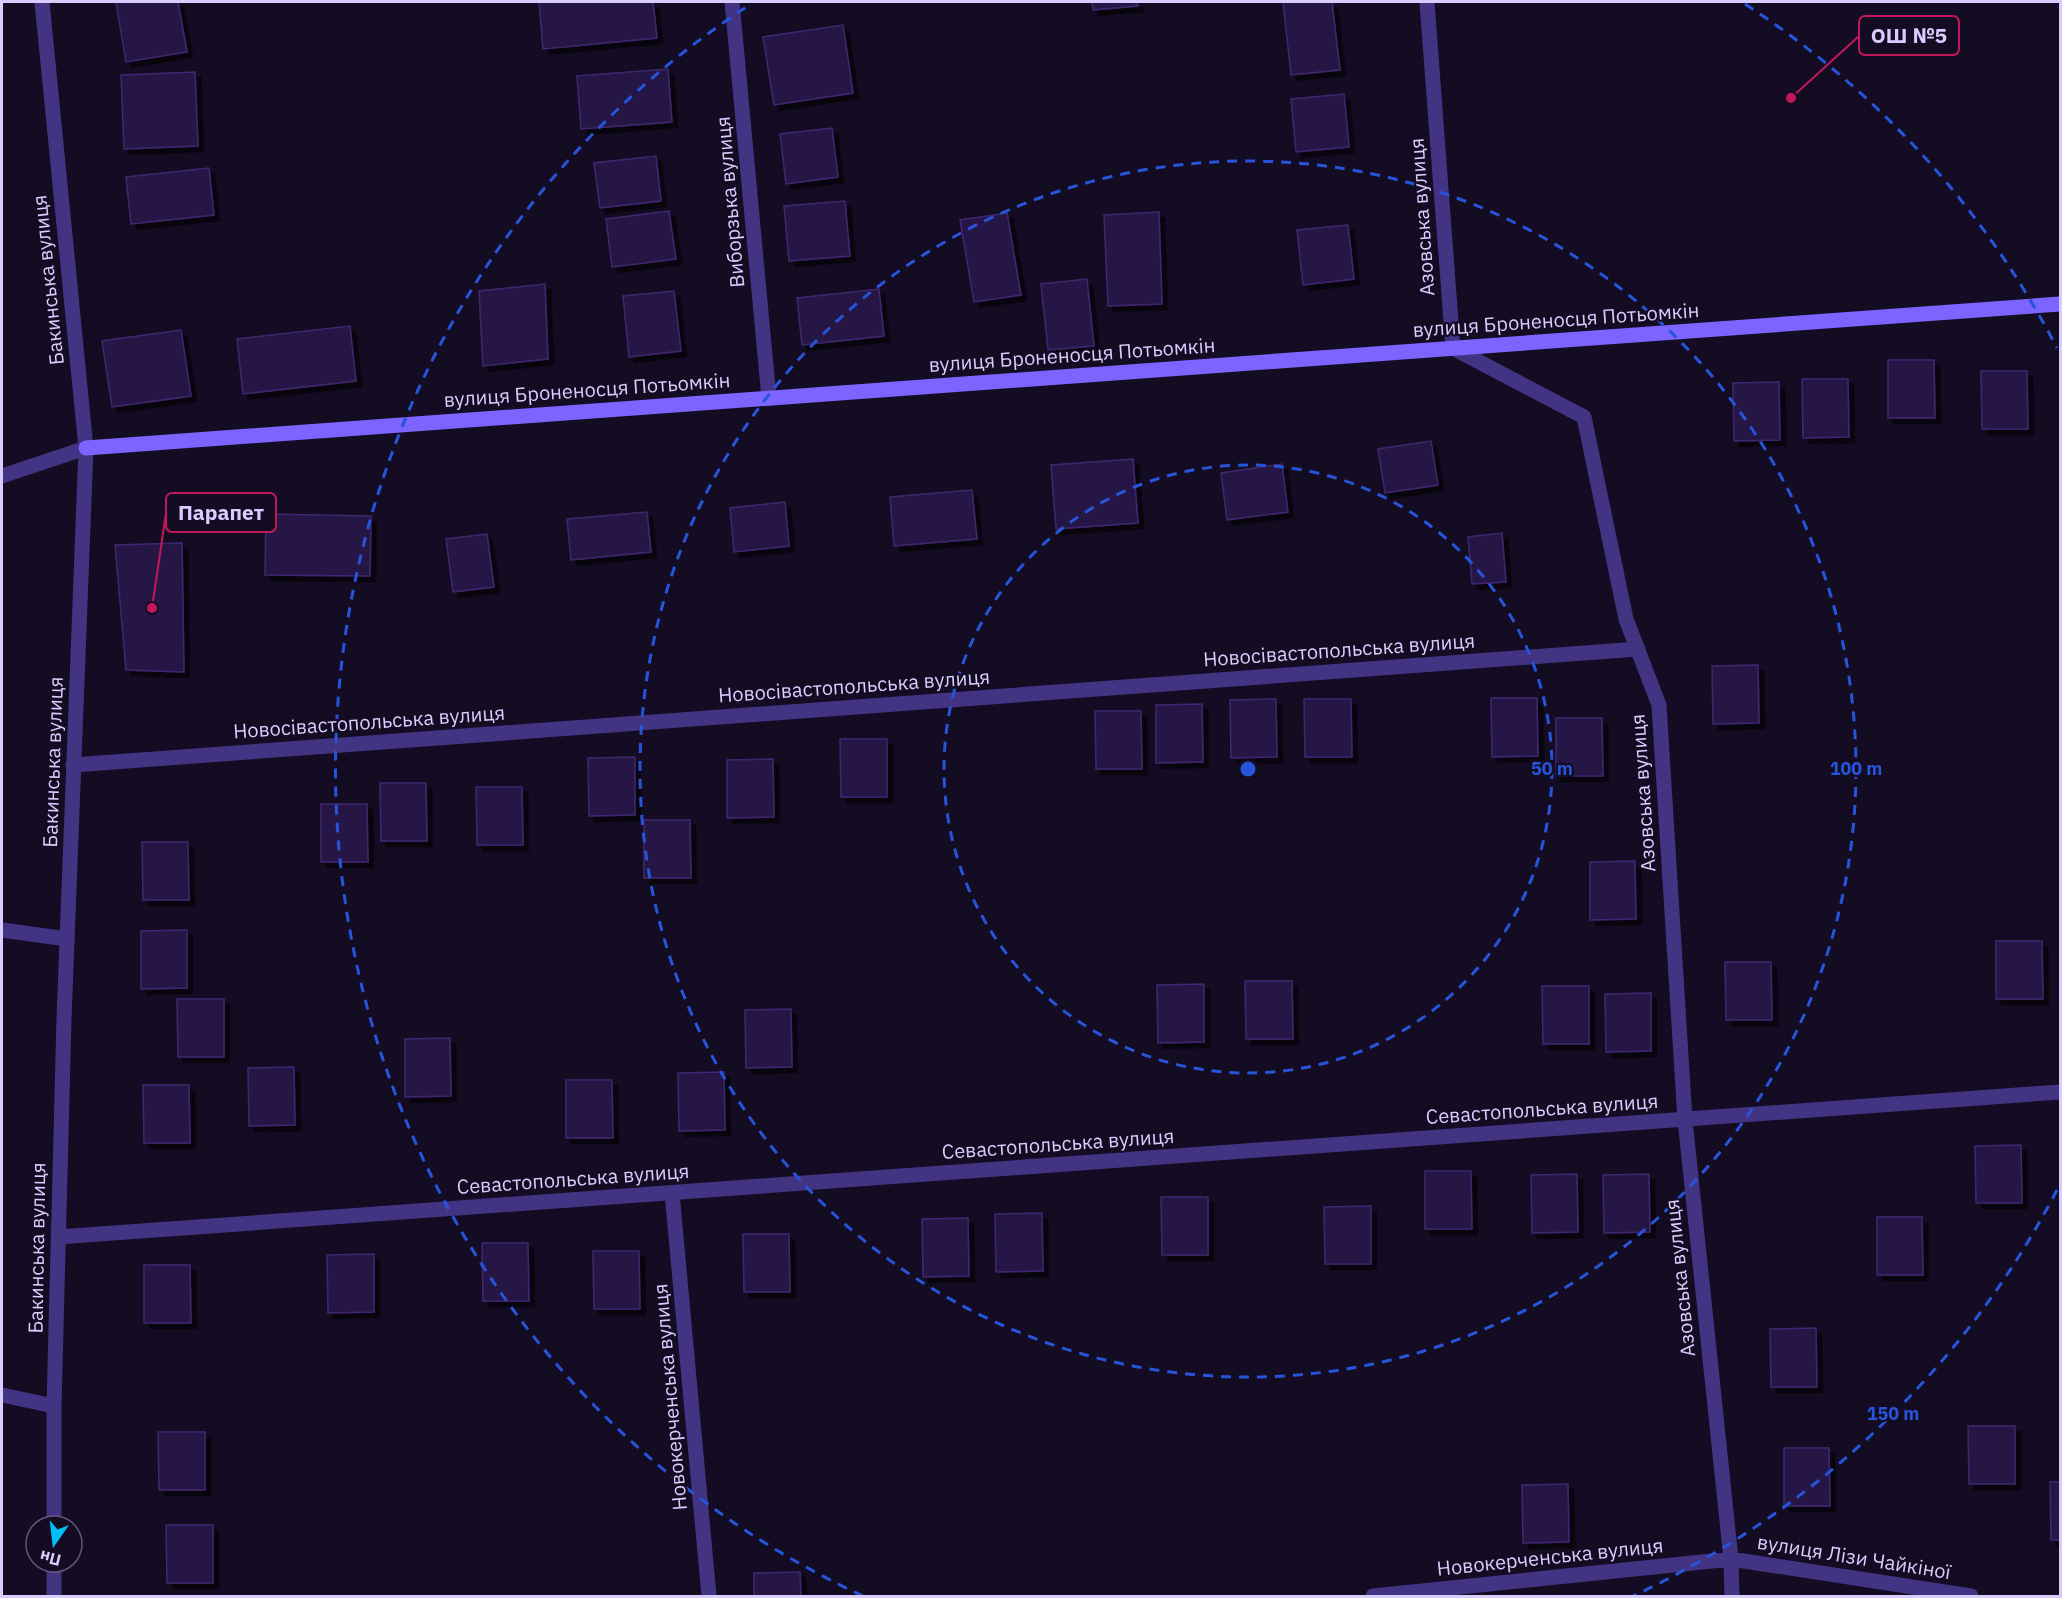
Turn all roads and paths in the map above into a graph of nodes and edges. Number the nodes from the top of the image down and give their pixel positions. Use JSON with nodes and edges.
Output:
{"nodes":[{"id":1,"x":42,"y":2,"type":"edge"},
{"id":2,"x":732,"y":2,"type":"edge"},
{"id":3,"x":1427,"y":2,"type":"edge"},
{"id":4,"x":2061,"y":304,"type":"edge"},
{"id":5,"x":1454,"y":348,"type":"junction"},
{"id":6,"x":769,"y":398,"type":"junction"},
{"id":7,"x":86,"y":448,"type":"junction"},
{"id":8,"x":2,"y":476,"type":"edge"},
{"id":9,"x":1638,"y":649,"type":"junction"},
{"id":10,"x":74,"y":765,"type":"junction"},
{"id":11,"x":2,"y":930,"type":"edge"},
{"id":12,"x":67,"y":939,"type":"junction"},
{"id":13,"x":2061,"y":1092,"type":"edge"},
{"id":14,"x":1685,"y":1120,"type":"junction"},
{"id":15,"x":672,"y":1193,"type":"junction"},
{"id":16,"x":58,"y":1237,"type":"junction"},
{"id":17,"x":2,"y":1395,"type":"edge"},
{"id":18,"x":54,"y":1407,"type":"junction"},
{"id":19,"x":54,"y":1514,"type":"edge"},
{"id":20,"x":1731,"y":1559,"type":"junction"},
{"id":21,"x":54,"y":1574,"type":"edge"},
{"id":22,"x":54,"y":1596,"type":"edge"},
{"id":23,"x":709,"y":1596,"type":"edge"},
{"id":24,"x":1373,"y":1596,"type":"edge"},
{"id":25,"x":1732,"y":1596,"type":"edge"},
{"id":26,"x":1971,"y":1596,"type":"edge"}],
"edges":[{"from":1,"to":7,"type":"street","name":"Бакинська вулиця"},
{"from":2,"to":6,"type":"street","name":"Виборзька вулиця"},
{"from":3,"to":5,"type":"street","name":"Азовська вулиця"},
{"from":4,"to":5,"type":"street","name":"вулиця Броненосця Потьомкін"},
{"from":5,"to":6,"type":"street","name":"вулиця Броненосця Потьомкін"},
{"from":5,"to":9,"type":"street","name":"Азовська вулиця"},
{"from":6,"to":7,"type":"street","name":"вулиця Броненосця Потьомкін"},
{"from":7,"to":8,"type":"street"},
{"from":7,"to":10,"type":"street","name":"Бакинська вулиця"},
{"from":9,"to":10,"type":"street","name":"Новосівастопольська вулиця"},
{"from":9,"to":14,"type":"street","name":"Азовська вулиця"},
{"from":10,"to":12,"type":"street","name":"Бакинська вулиця"},
{"from":11,"to":12,"type":"street"},
{"from":12,"to":16,"type":"street","name":"Бакинська вулиця"},
{"from":13,"to":14,"type":"street","name":"Севастопольська вулиця"},
{"from":14,"to":15,"type":"street","name":"Севастопольська вулиця"},
{"from":14,"to":20,"type":"street","name":"Азовська вулиця"},
{"from":15,"to":16,"type":"street","name":"Севастопольська вулиця"},
{"from":15,"to":23,"type":"street","name":"Новокерченська вулиця"},
{"from":16,"to":18,"type":"street","name":"Бакинська вулиця"},
{"from":17,"to":18,"type":"street"},
{"from":18,"to":19,"type":"street","name":"Бакинська вулиця"},
{"from":20,"to":24,"type":"street","name":"Новокерченська вулиця"},
{"from":20,"to":25,"type":"street","name":"Азовська вулиця"},
{"from":20,"to":26,"type":"street","name":"вулиця Лізи Чайкіної"},
{"from":21,"to":22,"type":"street"}]}
